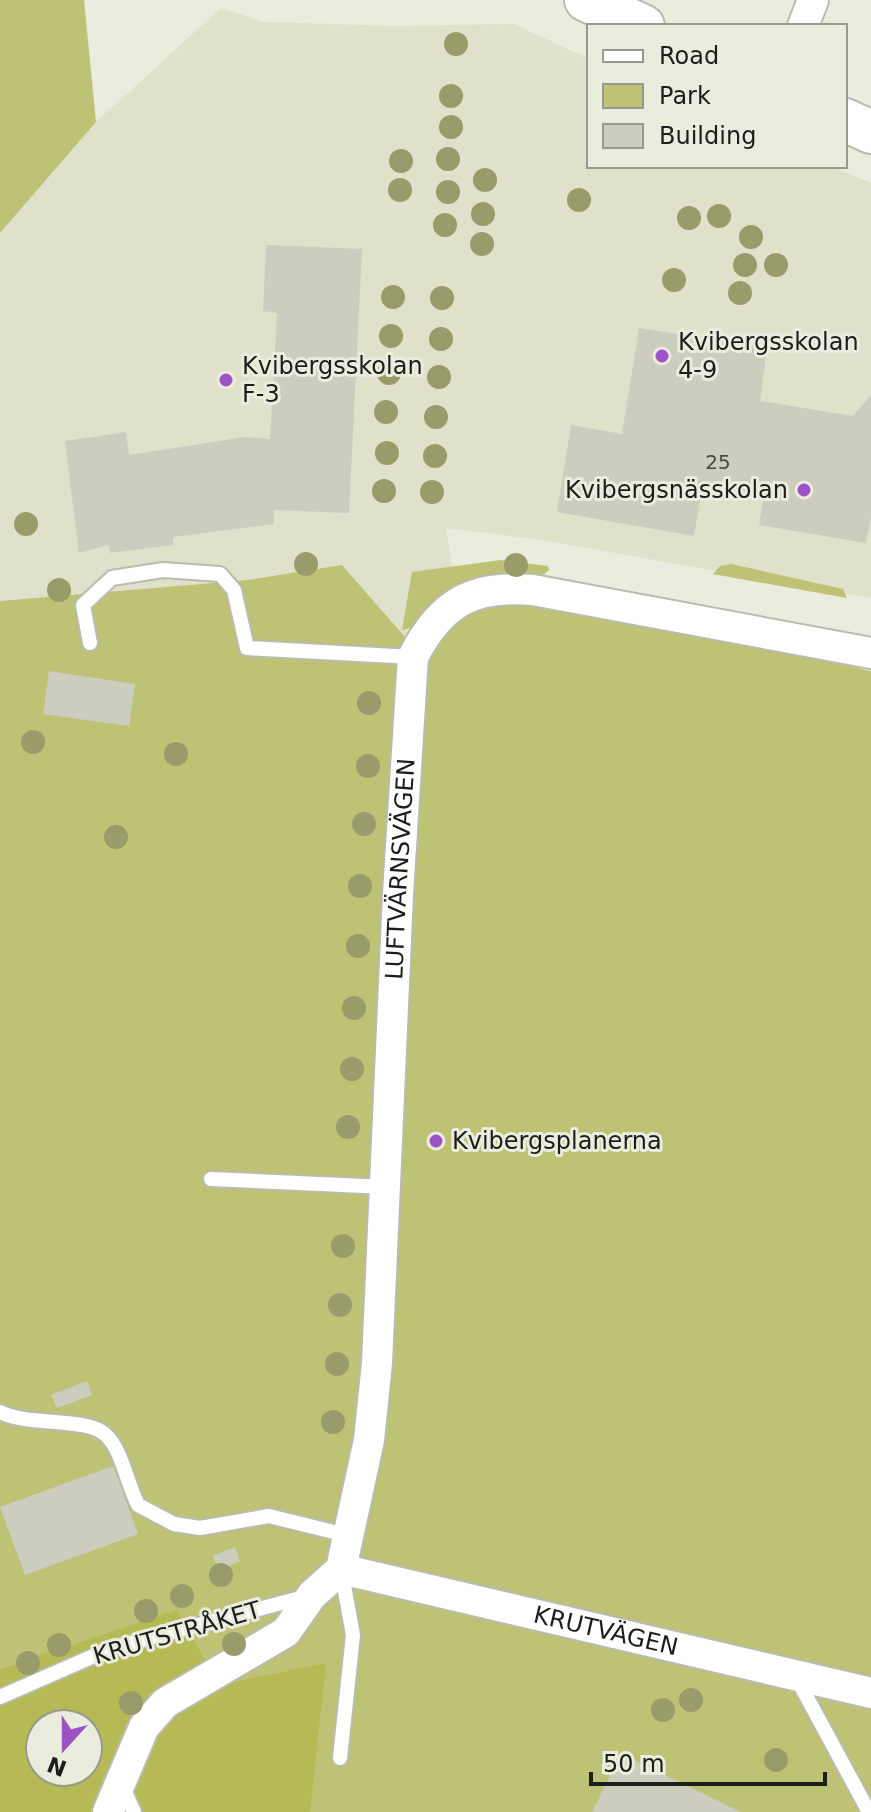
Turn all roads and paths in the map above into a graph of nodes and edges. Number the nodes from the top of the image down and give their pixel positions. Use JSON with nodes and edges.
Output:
{"nodes":[{"id":1,"x":586,"y":0,"type":"edge"},
{"id":2,"x":813,"y":0,"type":"edge"},
{"id":3,"x":639,"y":24,"type":"edge"},
{"id":4,"x":804,"y":24,"type":"edge"},
{"id":5,"x":847,"y":121,"type":"edge"},
{"id":6,"x":871,"y":132,"type":"edge"},
{"id":7,"x":90,"y":643,"type":"dead end"},
{"id":8,"x":871,"y":653,"type":"edge"},
{"id":9,"x":413,"y":657,"type":"junction"},
{"id":10,"x":211,"y":1179,"type":"dead end"},
{"id":11,"x":388,"y":1187,"type":"junction"},
{"id":12,"x":0,"y":1412,"type":"edge"},
{"id":13,"x":350,"y":1536,"type":"junction"},
{"id":14,"x":341,"y":1569,"type":"junction"},
{"id":15,"x":312,"y":1595,"type":"junction"},
{"id":16,"x":796,"y":1676,"type":"junction"},
{"id":17,"x":871,"y":1693,"type":"edge"},
{"id":18,"x":0,"y":1697,"type":"edge"},
{"id":19,"x":340,"y":1758,"type":"dead end"},
{"id":20,"x":120,"y":1782,"type":"junction"},
{"id":21,"x":108,"y":1812,"type":"edge"},
{"id":22,"x":134,"y":1812,"type":"edge"},
{"id":23,"x":869,"y":1812,"type":"edge"}],
"edges":[{"from":1,"to":3,"type":"street"},
{"from":2,"to":4,"type":"street"},
{"from":5,"to":6,"type":"street"},
{"from":7,"to":9,"type":"lane"},
{"from":8,"to":9,"type":"street","name":"LUFTVÄRNSVÄGEN"},
{"from":9,"to":11,"type":"street","name":"LUFTVÄRNSVÄGEN"},
{"from":10,"to":11,"type":"lane"},
{"from":11,"to":13,"type":"street","name":"LUFTVÄRNSVÄGEN"},
{"from":12,"to":13,"type":"lane"},
{"from":13,"to":14,"type":"street","name":"LUFTVÄRNSVÄGEN"},
{"from":14,"to":15,"type":"street"},
{"from":14,"to":16,"type":"street","name":"KRUTVÄGEN"},
{"from":14,"to":19,"type":"lane"},
{"from":15,"to":18,"type":"lane","name":"KRUTSTRÅKET"},
{"from":15,"to":20,"type":"street"},
{"from":16,"to":17,"type":"street","name":"KRUTVÄGEN"},
{"from":16,"to":23,"type":"lane"},
{"from":20,"to":21,"type":"street"},
{"from":20,"to":22,"type":"lane"}]}
